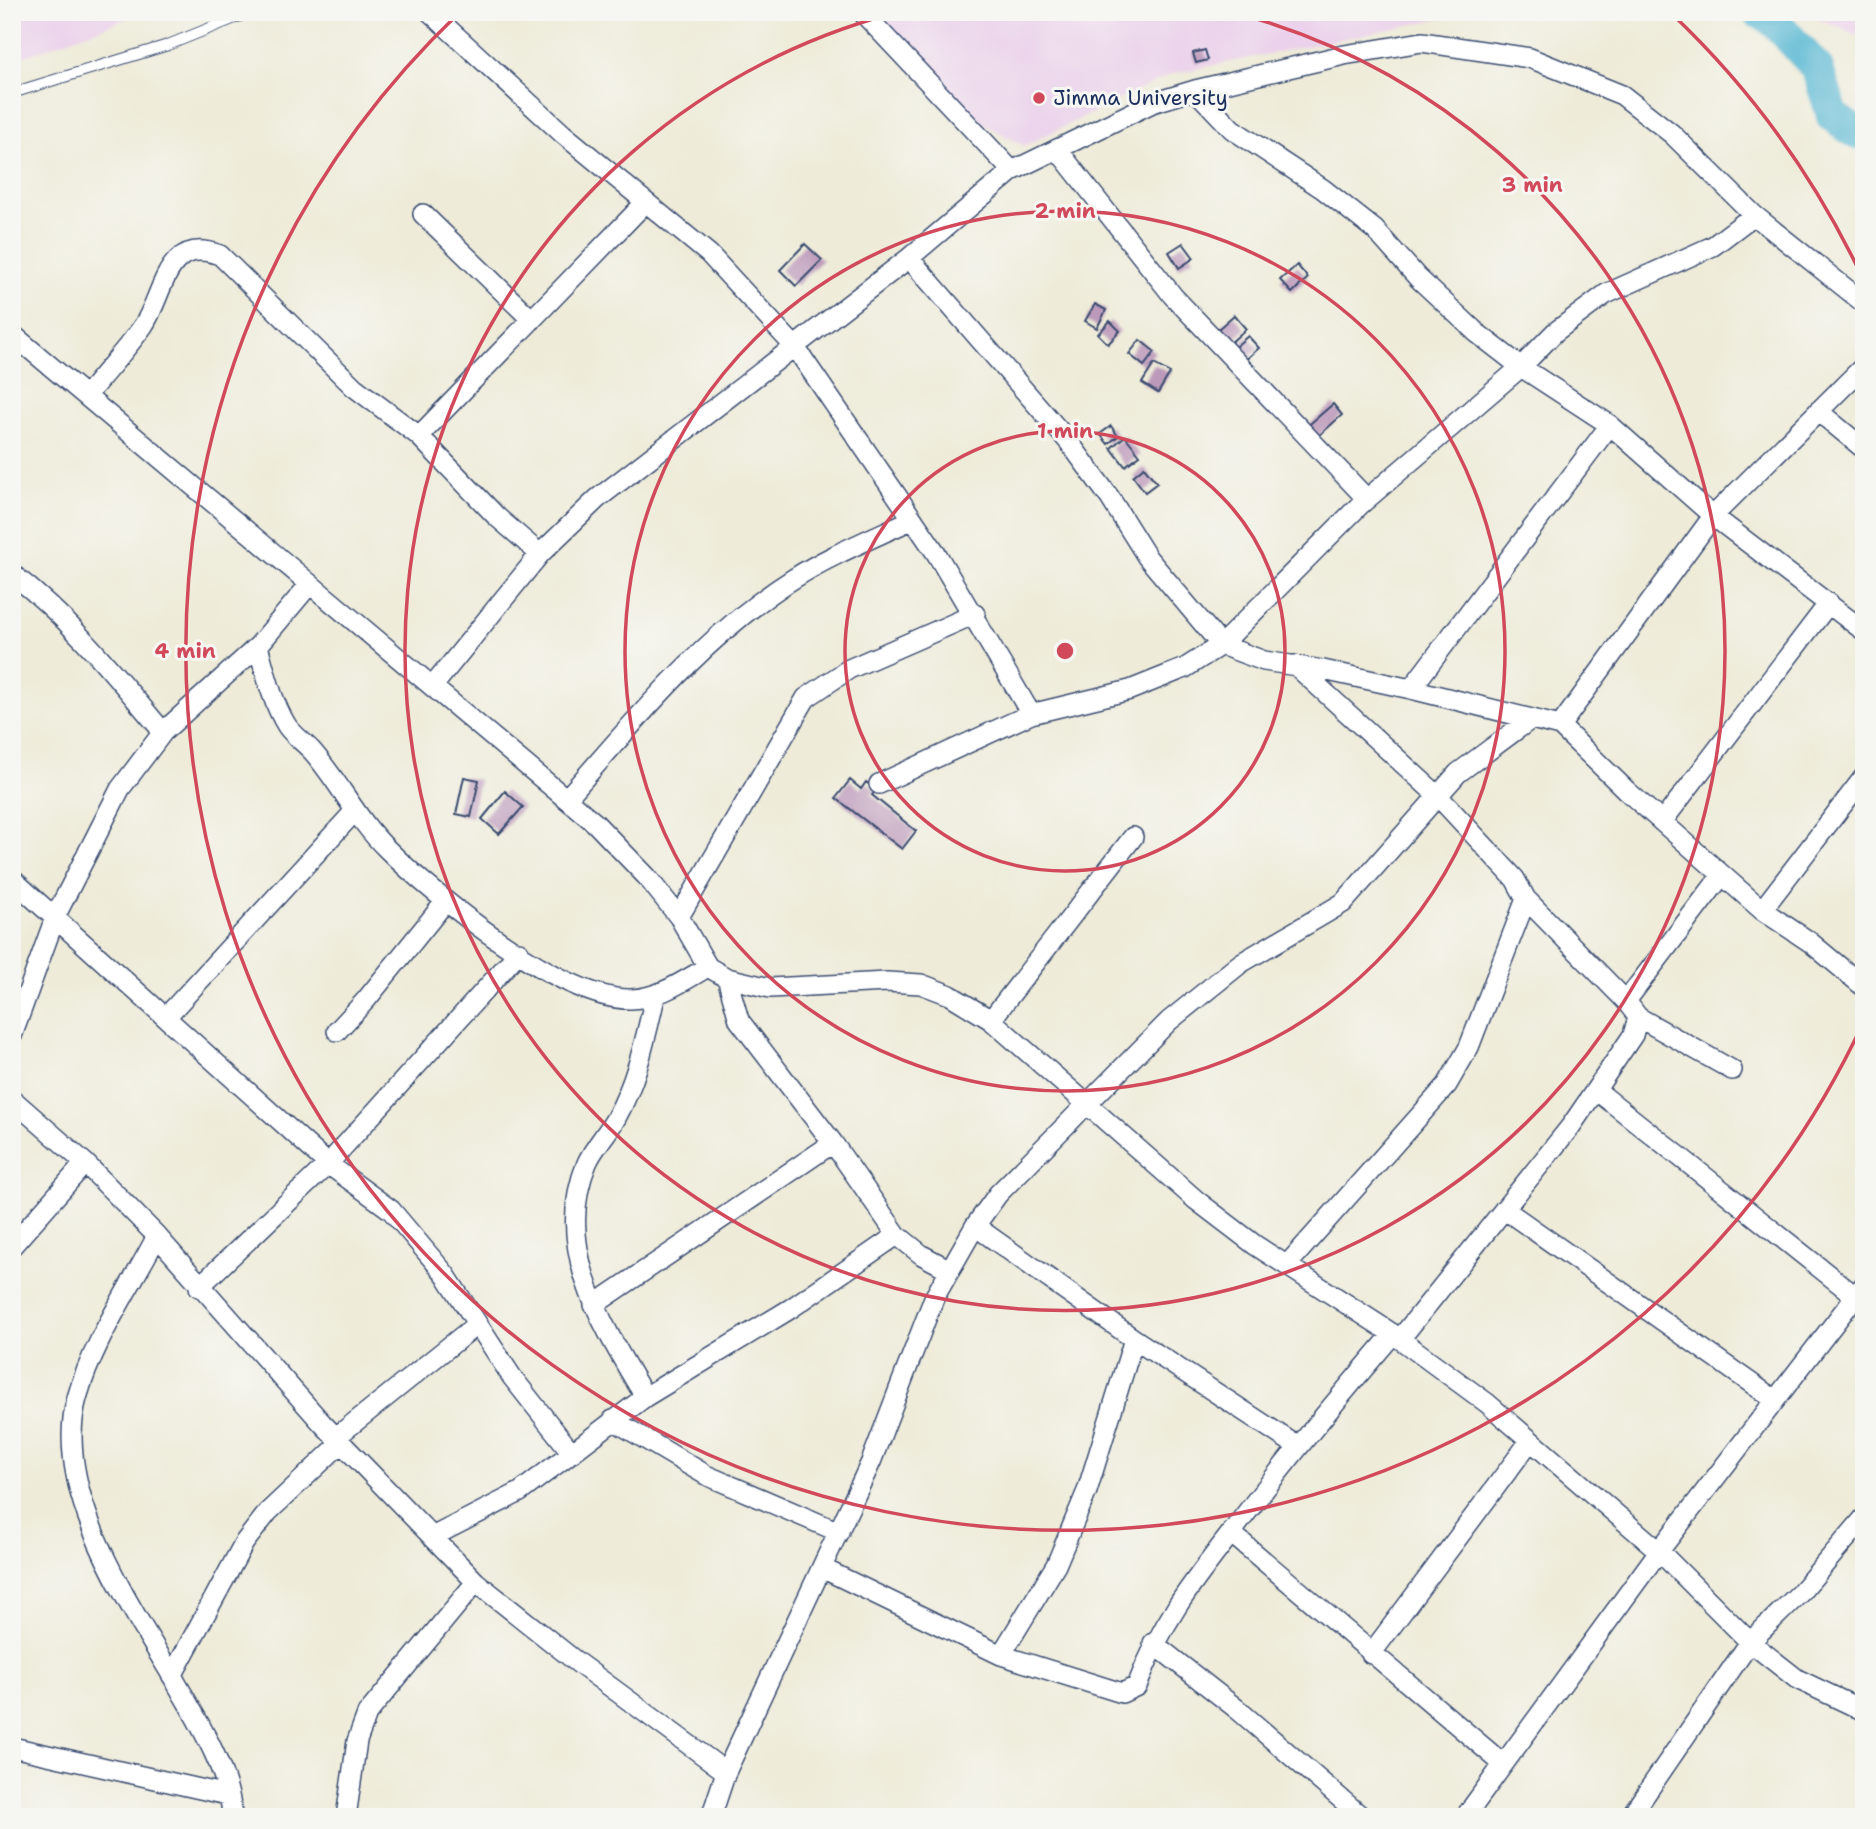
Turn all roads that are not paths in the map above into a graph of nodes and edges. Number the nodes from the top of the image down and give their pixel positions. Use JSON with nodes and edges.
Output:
{"nodes":[{"id":1,"x":250,"y":12,"type":"edge"},
{"id":2,"x":430,"y":12,"type":"edge"},
{"id":3,"x":862,"y":12,"type":"edge"},
{"id":4,"x":1195,"y":90,"type":"junction"},
{"id":5,"x":12,"y":93,"type":"edge"},
{"id":6,"x":1057,"y":149,"type":"junction"},
{"id":7,"x":1012,"y":171,"type":"junction"},
{"id":8,"x":644,"y":204,"type":"junction"},
{"id":9,"x":423,"y":214,"type":"dead end"},
{"id":10,"x":1754,"y":215,"type":"junction"},
{"id":11,"x":909,"y":258,"type":"junction"},
{"id":12,"x":1864,"y":303,"type":"edge"},
{"id":13,"x":532,"y":320,"type":"junction"},
{"id":14,"x":12,"y":334,"type":"edge"},
{"id":15,"x":796,"y":347,"type":"junction"},
{"id":16,"x":1864,"y":366,"type":"edge"},
{"id":17,"x":1521,"y":368,"type":"junction"},
{"id":18,"x":87,"y":395,"type":"junction"},
{"id":19,"x":1818,"y":411,"type":"junction"},
{"id":20,"x":1610,"y":425,"type":"junction"},
{"id":21,"x":419,"y":436,"type":"junction"},
{"id":22,"x":1864,"y":449,"type":"edge"},
{"id":23,"x":1367,"y":499,"type":"junction"},
{"id":24,"x":1713,"y":516,"type":"junction"},
{"id":25,"x":913,"y":519,"type":"junction"},
{"id":26,"x":540,"y":554,"type":"junction"},
{"id":27,"x":12,"y":574,"type":"edge"},
{"id":28,"x":309,"y":585,"type":"junction"},
{"id":29,"x":1829,"y":603,"type":"junction"},
{"id":30,"x":975,"y":614,"type":"junction"},
{"id":31,"x":1864,"y":631,"type":"edge"},
{"id":32,"x":1220,"y":645,"type":"junction"},
{"id":33,"x":258,"y":646,"type":"junction"},
{"id":34,"x":1295,"y":665,"type":"junction"},
{"id":35,"x":433,"y":685,"type":"junction"},
{"id":36,"x":1411,"y":689,"type":"junction"},
{"id":37,"x":1031,"y":714,"type":"junction"},
{"id":38,"x":1531,"y":719,"type":"junction"},
{"id":39,"x":1560,"y":726,"type":"junction"},
{"id":40,"x":163,"y":732,"type":"junction"},
{"id":41,"x":878,"y":784,"type":"dead end"},
{"id":42,"x":1860,"y":789,"type":"edge"},
{"id":43,"x":1437,"y":795,"type":"junction"},
{"id":44,"x":566,"y":799,"type":"junction"},
{"id":45,"x":354,"y":812,"type":"junction"},
{"id":46,"x":1662,"y":822,"type":"junction"},
{"id":47,"x":1133,"y":837,"type":"dead end"},
{"id":48,"x":1722,"y":875,"type":"junction"},
{"id":49,"x":12,"y":879,"type":"edge"},
{"id":50,"x":1526,"y":899,"type":"junction"},
{"id":51,"x":445,"y":902,"type":"junction"},
{"id":52,"x":1762,"y":910,"type":"junction"},
{"id":53,"x":56,"y":915,"type":"junction"},
{"id":54,"x":679,"y":917,"type":"junction"},
{"id":55,"x":519,"y":953,"type":"junction"},
{"id":56,"x":708,"y":967,"type":"junction"},
{"id":57,"x":727,"y":978,"type":"junction"},
{"id":58,"x":1864,"y":987,"type":"edge"},
{"id":59,"x":655,"y":997,"type":"junction"},
{"id":60,"x":1626,"y":1001,"type":"junction"},
{"id":61,"x":166,"y":1017,"type":"junction"},
{"id":62,"x":1638,"y":1017,"type":"junction"},
{"id":63,"x":991,"y":1020,"type":"junction"},
{"id":64,"x":337,"y":1031,"type":"dead end"},
{"id":65,"x":12,"y":1036,"type":"edge"},
{"id":66,"x":1732,"y":1070,"type":"dead end"},
{"id":67,"x":1596,"y":1090,"type":"junction"},
{"id":68,"x":12,"y":1099,"type":"edge"},
{"id":69,"x":1087,"y":1107,"type":"junction"},
{"id":70,"x":833,"y":1143,"type":"junction"},
{"id":71,"x":85,"y":1163,"type":"junction"},
{"id":72,"x":328,"y":1164,"type":"junction"},
{"id":73,"x":1504,"y":1209,"type":"junction"},
{"id":74,"x":975,"y":1226,"type":"junction"},
{"id":75,"x":898,"y":1235,"type":"junction"},
{"id":76,"x":157,"y":1236,"type":"junction"},
{"id":77,"x":12,"y":1246,"type":"edge"},
{"id":78,"x":1287,"y":1265,"type":"junction"},
{"id":79,"x":950,"y":1270,"type":"junction"},
{"id":80,"x":199,"y":1287,"type":"junction"},
{"id":81,"x":1859,"y":1291,"type":"edge"},
{"id":82,"x":594,"y":1305,"type":"junction"},
{"id":83,"x":476,"y":1325,"type":"junction"},
{"id":84,"x":1397,"y":1336,"type":"junction"},
{"id":85,"x":1134,"y":1339,"type":"junction"},
{"id":86,"x":645,"y":1396,"type":"junction"},
{"id":87,"x":1775,"y":1401,"type":"junction"},
{"id":88,"x":613,"y":1420,"type":"junction"},
{"id":89,"x":338,"y":1441,"type":"junction"},
{"id":90,"x":1530,"y":1441,"type":"junction"},
{"id":91,"x":1297,"y":1446,"type":"junction"},
{"id":92,"x":572,"y":1452,"type":"junction"},
{"id":93,"x":1864,"y":1518,"type":"edge"},
{"id":94,"x":839,"y":1532,"type":"junction"},
{"id":95,"x":1231,"y":1533,"type":"junction"},
{"id":96,"x":432,"y":1537,"type":"junction"},
{"id":97,"x":1659,"y":1551,"type":"junction"},
{"id":98,"x":822,"y":1568,"type":"junction"},
{"id":99,"x":476,"y":1582,"type":"junction"},
{"id":100,"x":1751,"y":1642,"type":"junction"},
{"id":101,"x":1153,"y":1643,"type":"junction"},
{"id":102,"x":1371,"y":1654,"type":"junction"},
{"id":103,"x":1001,"y":1655,"type":"junction"},
{"id":104,"x":172,"y":1676,"type":"junction"},
{"id":105,"x":1864,"y":1711,"type":"edge"},
{"id":106,"x":12,"y":1747,"type":"edge"},
{"id":107,"x":1502,"y":1762,"type":"junction"},
{"id":108,"x":726,"y":1772,"type":"junction"},
{"id":109,"x":227,"y":1795,"type":"junction"},
{"id":110,"x":715,"y":1812,"type":"edge"},
{"id":111,"x":232,"y":1817,"type":"edge"},
{"id":112,"x":346,"y":1817,"type":"edge"},
{"id":113,"x":1362,"y":1817,"type":"edge"},
{"id":114,"x":1465,"y":1817,"type":"edge"},
{"id":115,"x":1630,"y":1817,"type":"edge"}],
"edges":[{"from":1,"to":5,"type":"lane"},
{"from":2,"to":8,"type":"street"},
{"from":3,"to":7,"type":"street"},
{"from":4,"to":6,"type":"street"},
{"from":4,"to":10,"type":"street"},
{"from":4,"to":17,"type":"street"},
{"from":6,"to":7,"type":"street"},
{"from":6,"to":23,"type":"street"},
{"from":7,"to":11,"type":"street"},
{"from":8,"to":13,"type":"street"},
{"from":8,"to":15,"type":"street"},
{"from":9,"to":13,"type":"street"},
{"from":10,"to":12,"type":"street"},
{"from":10,"to":17,"type":"street"},
{"from":11,"to":15,"type":"street"},
{"from":11,"to":32,"type":"street"},
{"from":13,"to":21,"type":"street"},
{"from":14,"to":18,"type":"street"},
{"from":15,"to":25,"type":"street"},
{"from":15,"to":26,"type":"street"},
{"from":16,"to":19,"type":"street"},
{"from":17,"to":20,"type":"street"},
{"from":17,"to":23,"type":"street"},
{"from":18,"to":21,"type":"street"},
{"from":18,"to":28,"type":"street"},
{"from":19,"to":22,"type":"street"},
{"from":19,"to":24,"type":"street"},
{"from":20,"to":24,"type":"street"},
{"from":20,"to":36,"type":"street"},
{"from":21,"to":26,"type":"street"},
{"from":23,"to":32,"type":"street"},
{"from":24,"to":29,"type":"street"},
{"from":24,"to":39,"type":"street"},
{"from":25,"to":30,"type":"street"},
{"from":25,"to":44,"type":"street"},
{"from":26,"to":35,"type":"street"},
{"from":27,"to":40,"type":"street"},
{"from":28,"to":33,"type":"street"},
{"from":28,"to":35,"type":"street"},
{"from":29,"to":31,"type":"street"},
{"from":29,"to":46,"type":"street"},
{"from":30,"to":37,"type":"street"},
{"from":30,"to":54,"type":"street"},
{"from":32,"to":34,"type":"street"},
{"from":32,"to":37,"type":"street"},
{"from":33,"to":40,"type":"street"},
{"from":33,"to":45,"type":"street"},
{"from":34,"to":36,"type":"street"},
{"from":34,"to":43,"type":"street"},
{"from":35,"to":44,"type":"street"},
{"from":36,"to":38,"type":"street"},
{"from":37,"to":41,"type":"street"},
{"from":38,"to":39,"type":"street"},
{"from":38,"to":43,"type":"street"},
{"from":39,"to":46,"type":"street"},
{"from":40,"to":53,"type":"street"},
{"from":42,"to":52,"type":"street"},
{"from":43,"to":50,"type":"street"},
{"from":43,"to":69,"type":"street"},
{"from":44,"to":54,"type":"street"},
{"from":45,"to":51,"type":"street"},
{"from":45,"to":61,"type":"street"},
{"from":46,"to":48,"type":"street"},
{"from":47,"to":63,"type":"street"},
{"from":48,"to":52,"type":"street"},
{"from":48,"to":60,"type":"street"},
{"from":49,"to":53,"type":"street"},
{"from":50,"to":60,"type":"street"},
{"from":50,"to":78,"type":"street"},
{"from":51,"to":55,"type":"street"},
{"from":51,"to":64,"type":"street"},
{"from":52,"to":58,"type":"street"},
{"from":53,"to":61,"type":"street"},
{"from":53,"to":65,"type":"street"},
{"from":54,"to":56,"type":"street"},
{"from":55,"to":59,"type":"street"},
{"from":55,"to":72,"type":"street"},
{"from":56,"to":57,"type":"street"},
{"from":56,"to":59,"type":"street"},
{"from":57,"to":63,"type":"street"},
{"from":57,"to":70,"type":"street"},
{"from":59,"to":82,"type":"street"},
{"from":60,"to":62,"type":"street"},
{"from":61,"to":72,"type":"street"},
{"from":62,"to":66,"type":"street"},
{"from":62,"to":67,"type":"street"},
{"from":63,"to":69,"type":"street"},
{"from":67,"to":73,"type":"street"},
{"from":67,"to":81,"type":"street"},
{"from":68,"to":71,"type":"street"},
{"from":69,"to":74,"type":"street"},
{"from":69,"to":78,"type":"street"},
{"from":70,"to":75,"type":"street"},
{"from":70,"to":82,"type":"street"},
{"from":71,"to":76,"type":"street"},
{"from":71,"to":77,"type":"street"},
{"from":72,"to":80,"type":"street"},
{"from":72,"to":83,"type":"street"},
{"from":73,"to":84,"type":"street"},
{"from":73,"to":87,"type":"street"},
{"from":74,"to":79,"type":"street"},
{"from":74,"to":85,"type":"street"},
{"from":75,"to":79,"type":"street"},
{"from":75,"to":86,"type":"street"},
{"from":76,"to":80,"type":"street"},
{"from":76,"to":104,"type":"street"},
{"from":78,"to":84,"type":"street"},
{"from":79,"to":94,"type":"street"},
{"from":80,"to":89,"type":"street"},
{"from":81,"to":87,"type":"street"},
{"from":82,"to":86,"type":"street"},
{"from":83,"to":89,"type":"street"},
{"from":83,"to":92,"type":"street"},
{"from":84,"to":90,"type":"street"},
{"from":84,"to":91,"type":"street"},
{"from":85,"to":91,"type":"street"},
{"from":85,"to":103,"type":"street"},
{"from":86,"to":88,"type":"street"},
{"from":87,"to":97,"type":"street"},
{"from":88,"to":92,"type":"street"},
{"from":88,"to":94,"type":"street"},
{"from":89,"to":96,"type":"street"},
{"from":89,"to":104,"type":"street"},
{"from":90,"to":97,"type":"street"},
{"from":90,"to":102,"type":"street"},
{"from":91,"to":95,"type":"street"},
{"from":92,"to":96,"type":"street"},
{"from":93,"to":100,"type":"street"},
{"from":94,"to":98,"type":"street"},
{"from":95,"to":101,"type":"street"},
{"from":95,"to":102,"type":"street"},
{"from":96,"to":99,"type":"street"},
{"from":97,"to":100,"type":"street"},
{"from":97,"to":107,"type":"street"},
{"from":98,"to":103,"type":"street"},
{"from":98,"to":108,"type":"street"},
{"from":99,"to":108,"type":"street"},
{"from":99,"to":112,"type":"street"},
{"from":100,"to":105,"type":"street"},
{"from":100,"to":115,"type":"street"},
{"from":101,"to":103,"type":"street"},
{"from":101,"to":113,"type":"street"},
{"from":102,"to":107,"type":"street"},
{"from":104,"to":109,"type":"street"},
{"from":106,"to":109,"type":"street"},
{"from":107,"to":114,"type":"street"},
{"from":108,"to":110,"type":"street"},
{"from":109,"to":111,"type":"street"}]}
